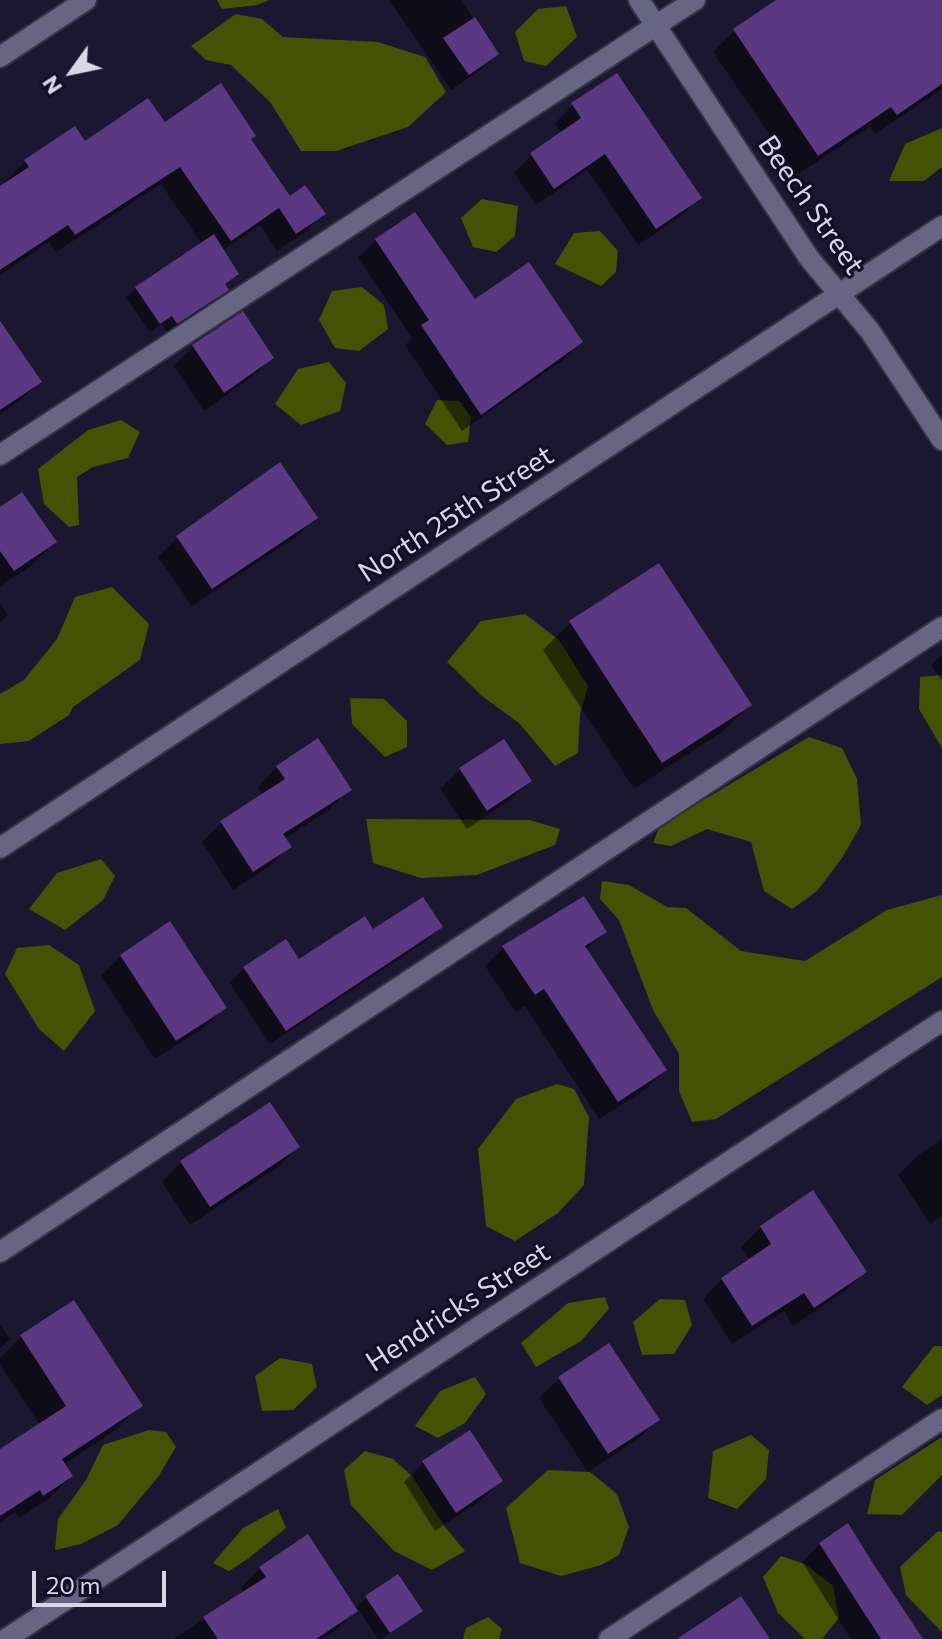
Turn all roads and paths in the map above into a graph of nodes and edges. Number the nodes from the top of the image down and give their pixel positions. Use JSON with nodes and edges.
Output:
{"nodes":[{"id":1,"x":86,"y":0,"type":"edge"},
{"id":2,"x":639,"y":0,"type":"edge"},
{"id":3,"x":695,"y":0,"type":"edge"},
{"id":4,"x":656,"y":26,"type":"junction"},
{"id":5,"x":0,"y":57,"type":"edge"},
{"id":6,"x":942,"y":226,"type":"edge"},
{"id":7,"x":839,"y":294,"type":"junction"},
{"id":8,"x":942,"y":440,"type":"edge"},
{"id":9,"x":0,"y":455,"type":"edge"},
{"id":10,"x":942,"y":627,"type":"edge"},
{"id":11,"x":0,"y":848,"type":"edge"},
{"id":12,"x":942,"y":1021,"type":"edge"},
{"id":13,"x":0,"y":1252,"type":"edge"},
{"id":14,"x":942,"y":1419,"type":"edge"},
{"id":15,"x":6,"y":1639,"type":"edge"},
{"id":16,"x":609,"y":1639,"type":"edge"}],
"edges":[{"from":1,"to":5,"type":"street"},
{"from":2,"to":4,"type":"street","name":"Beech Street"},
{"from":3,"to":4,"type":"street"},
{"from":4,"to":7,"type":"street","name":"Beech Street"},
{"from":4,"to":9,"type":"street"},
{"from":6,"to":7,"type":"street","name":"North 25th Street"},
{"from":7,"to":8,"type":"street","name":"Beech Street"},
{"from":7,"to":11,"type":"street","name":"North 25th Street"},
{"from":10,"to":13,"type":"street"},
{"from":12,"to":15,"type":"street","name":"Hendricks Street"},
{"from":14,"to":16,"type":"street"}]}
